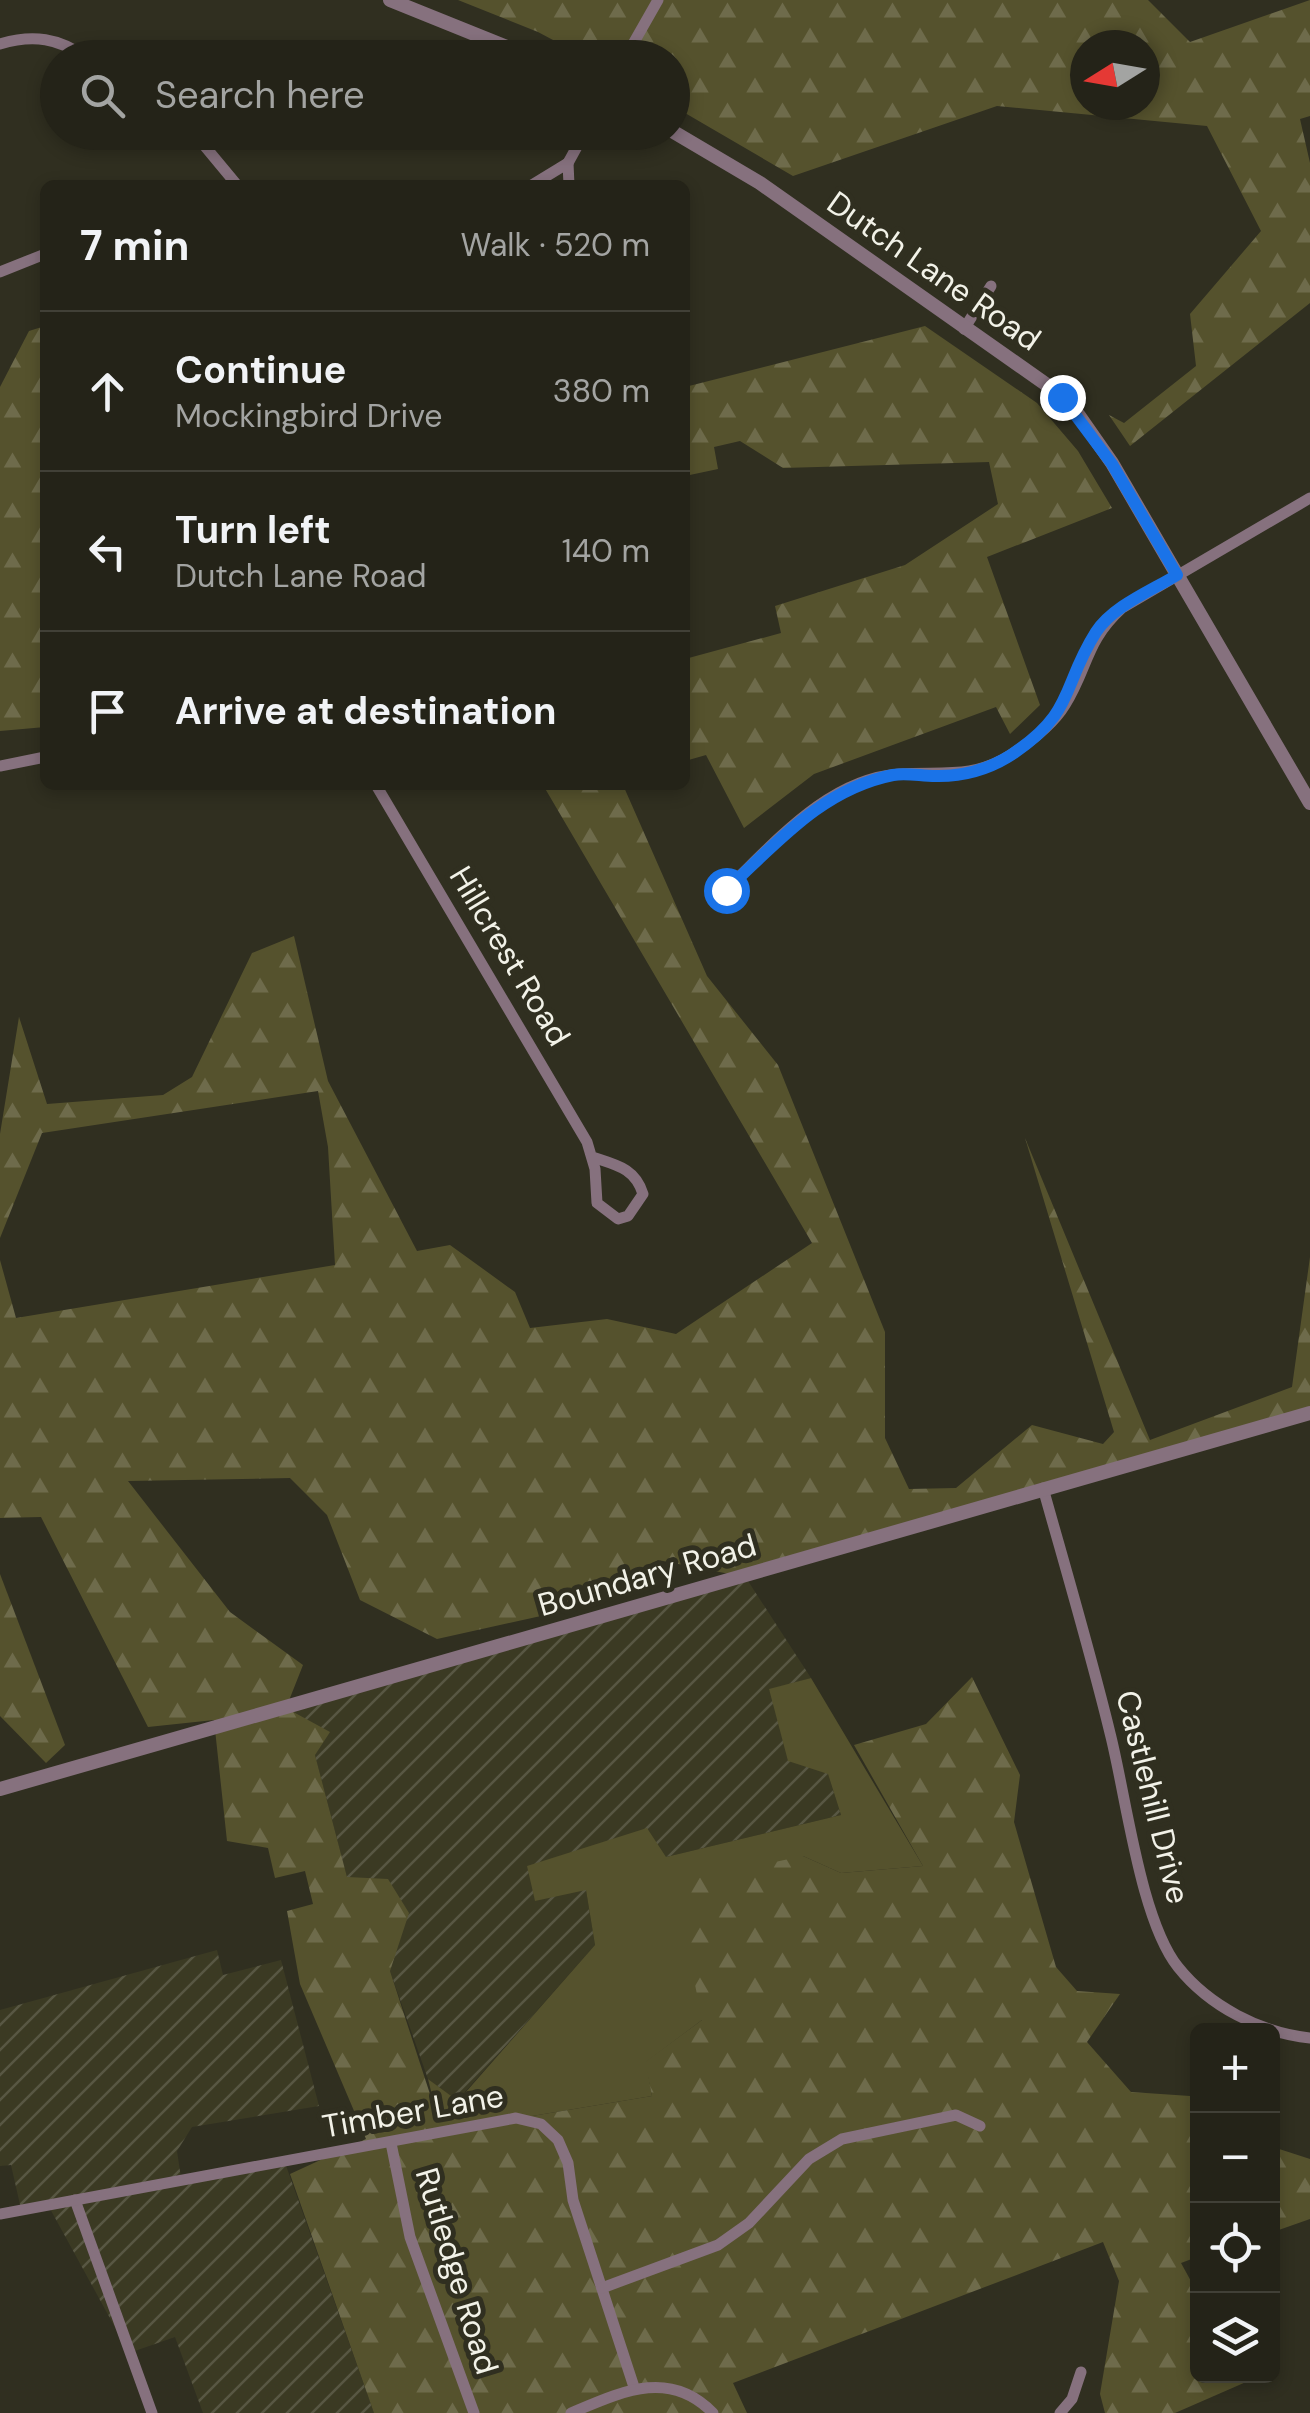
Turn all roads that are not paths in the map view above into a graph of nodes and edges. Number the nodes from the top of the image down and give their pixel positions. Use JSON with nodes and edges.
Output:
{"nodes":[{"id":1,"x":390,"y":0,"type":"edge"},
{"id":2,"x":658,"y":0,"type":"edge"},
{"id":3,"x":51,"y":40,"type":"edge"},
{"id":4,"x":489,"y":40,"type":"edge"},
{"id":5,"x":635,"y":40,"type":"edge"},
{"id":6,"x":0,"y":44,"type":"edge"},
{"id":7,"x":690,"y":142,"type":"edge"},
{"id":8,"x":209,"y":150,"type":"edge"},
{"id":9,"x":575,"y":150,"type":"edge"},
{"id":10,"x":568,"y":163,"type":"junction"},
{"id":11,"x":233,"y":180,"type":"edge"},
{"id":12,"x":540,"y":180,"type":"edge"},
{"id":13,"x":570,"y":180,"type":"edge"},
{"id":14,"x":40,"y":256,"type":"edge"},
{"id":15,"x":0,"y":272,"type":"edge"},
{"id":16,"x":992,"y":286,"type":"dead end"},
{"id":17,"x":964,"y":329,"type":"junction"},
{"id":18,"x":1310,"y":498,"type":"edge"},
{"id":19,"x":1177,"y":575,"type":"junction"},
{"id":20,"x":40,"y":757,"type":"edge"},
{"id":21,"x":0,"y":766,"type":"edge"},
{"id":22,"x":379,"y":790,"type":"edge"},
{"id":23,"x":1310,"y":803,"type":"edge"},
{"id":24,"x":719,"y":896,"type":"dead end"},
{"id":25,"x":592,"y":1158,"type":"junction"},
{"id":26,"x":1310,"y":1413,"type":"edge"},
{"id":27,"x":1043,"y":1488,"type":"junction"},
{"id":28,"x":0,"y":1789,"type":"edge"},
{"id":29,"x":1310,"y":2038,"type":"edge"},
{"id":30,"x":980,"y":2126,"type":"dead end"},
{"id":31,"x":391,"y":2144,"type":"junction"},
{"id":32,"x":75,"y":2200,"type":"junction"},
{"id":33,"x":0,"y":2214,"type":"edge"},
{"id":34,"x":602,"y":2288,"type":"junction"},
{"id":35,"x":1082,"y":2372,"type":"dead end"},
{"id":36,"x":634,"y":2387,"type":"junction"},
{"id":37,"x":152,"y":2413,"type":"edge"},
{"id":38,"x":474,"y":2413,"type":"edge"},
{"id":39,"x":572,"y":2413,"type":"edge"},
{"id":40,"x":712,"y":2413,"type":"edge"},
{"id":41,"x":1060,"y":2413,"type":"edge"}],
"edges":[{"from":1,"to":4,"type":"street"},
{"from":2,"to":5,"type":"street"},
{"from":3,"to":6,"type":"street"},
{"from":7,"to":17,"type":"street","name":"Dutch Lane Road"},
{"from":8,"to":11,"type":"street"},
{"from":9,"to":10,"type":"street"},
{"from":10,"to":12,"type":"street"},
{"from":10,"to":13,"type":"street"},
{"from":14,"to":15,"type":"street"},
{"from":16,"to":17,"type":"street"},
{"from":17,"to":19,"type":"street","name":"Dutch Lane Road"},
{"from":18,"to":19,"type":"street"},
{"from":19,"to":23,"type":"street","name":"Dutch Lane Road"},
{"from":19,"to":24,"type":"street"},
{"from":20,"to":21,"type":"street"},
{"from":22,"to":25,"type":"street","name":"Hillcrest Road"},
{"from":25,"to":25,"type":"street","name":"Hillcrest Road"},
{"from":26,"to":27,"type":"street","name":"Boundary Road"},
{"from":27,"to":28,"type":"street","name":"Boundary Road"},
{"from":27,"to":29,"type":"street","name":"Castlehill Drive"},
{"from":30,"to":34,"type":"street"},
{"from":31,"to":32,"type":"street","name":"Timber Lane"},
{"from":31,"to":34,"type":"street","name":"Timber Lane"},
{"from":31,"to":38,"type":"street","name":"Rutledge Road"},
{"from":32,"to":33,"type":"street","name":"Timber Lane"},
{"from":32,"to":37,"type":"street"},
{"from":34,"to":36,"type":"street","name":"Timber Lane"},
{"from":35,"to":41,"type":"street"},
{"from":36,"to":39,"type":"street"},
{"from":36,"to":40,"type":"street"}]}
